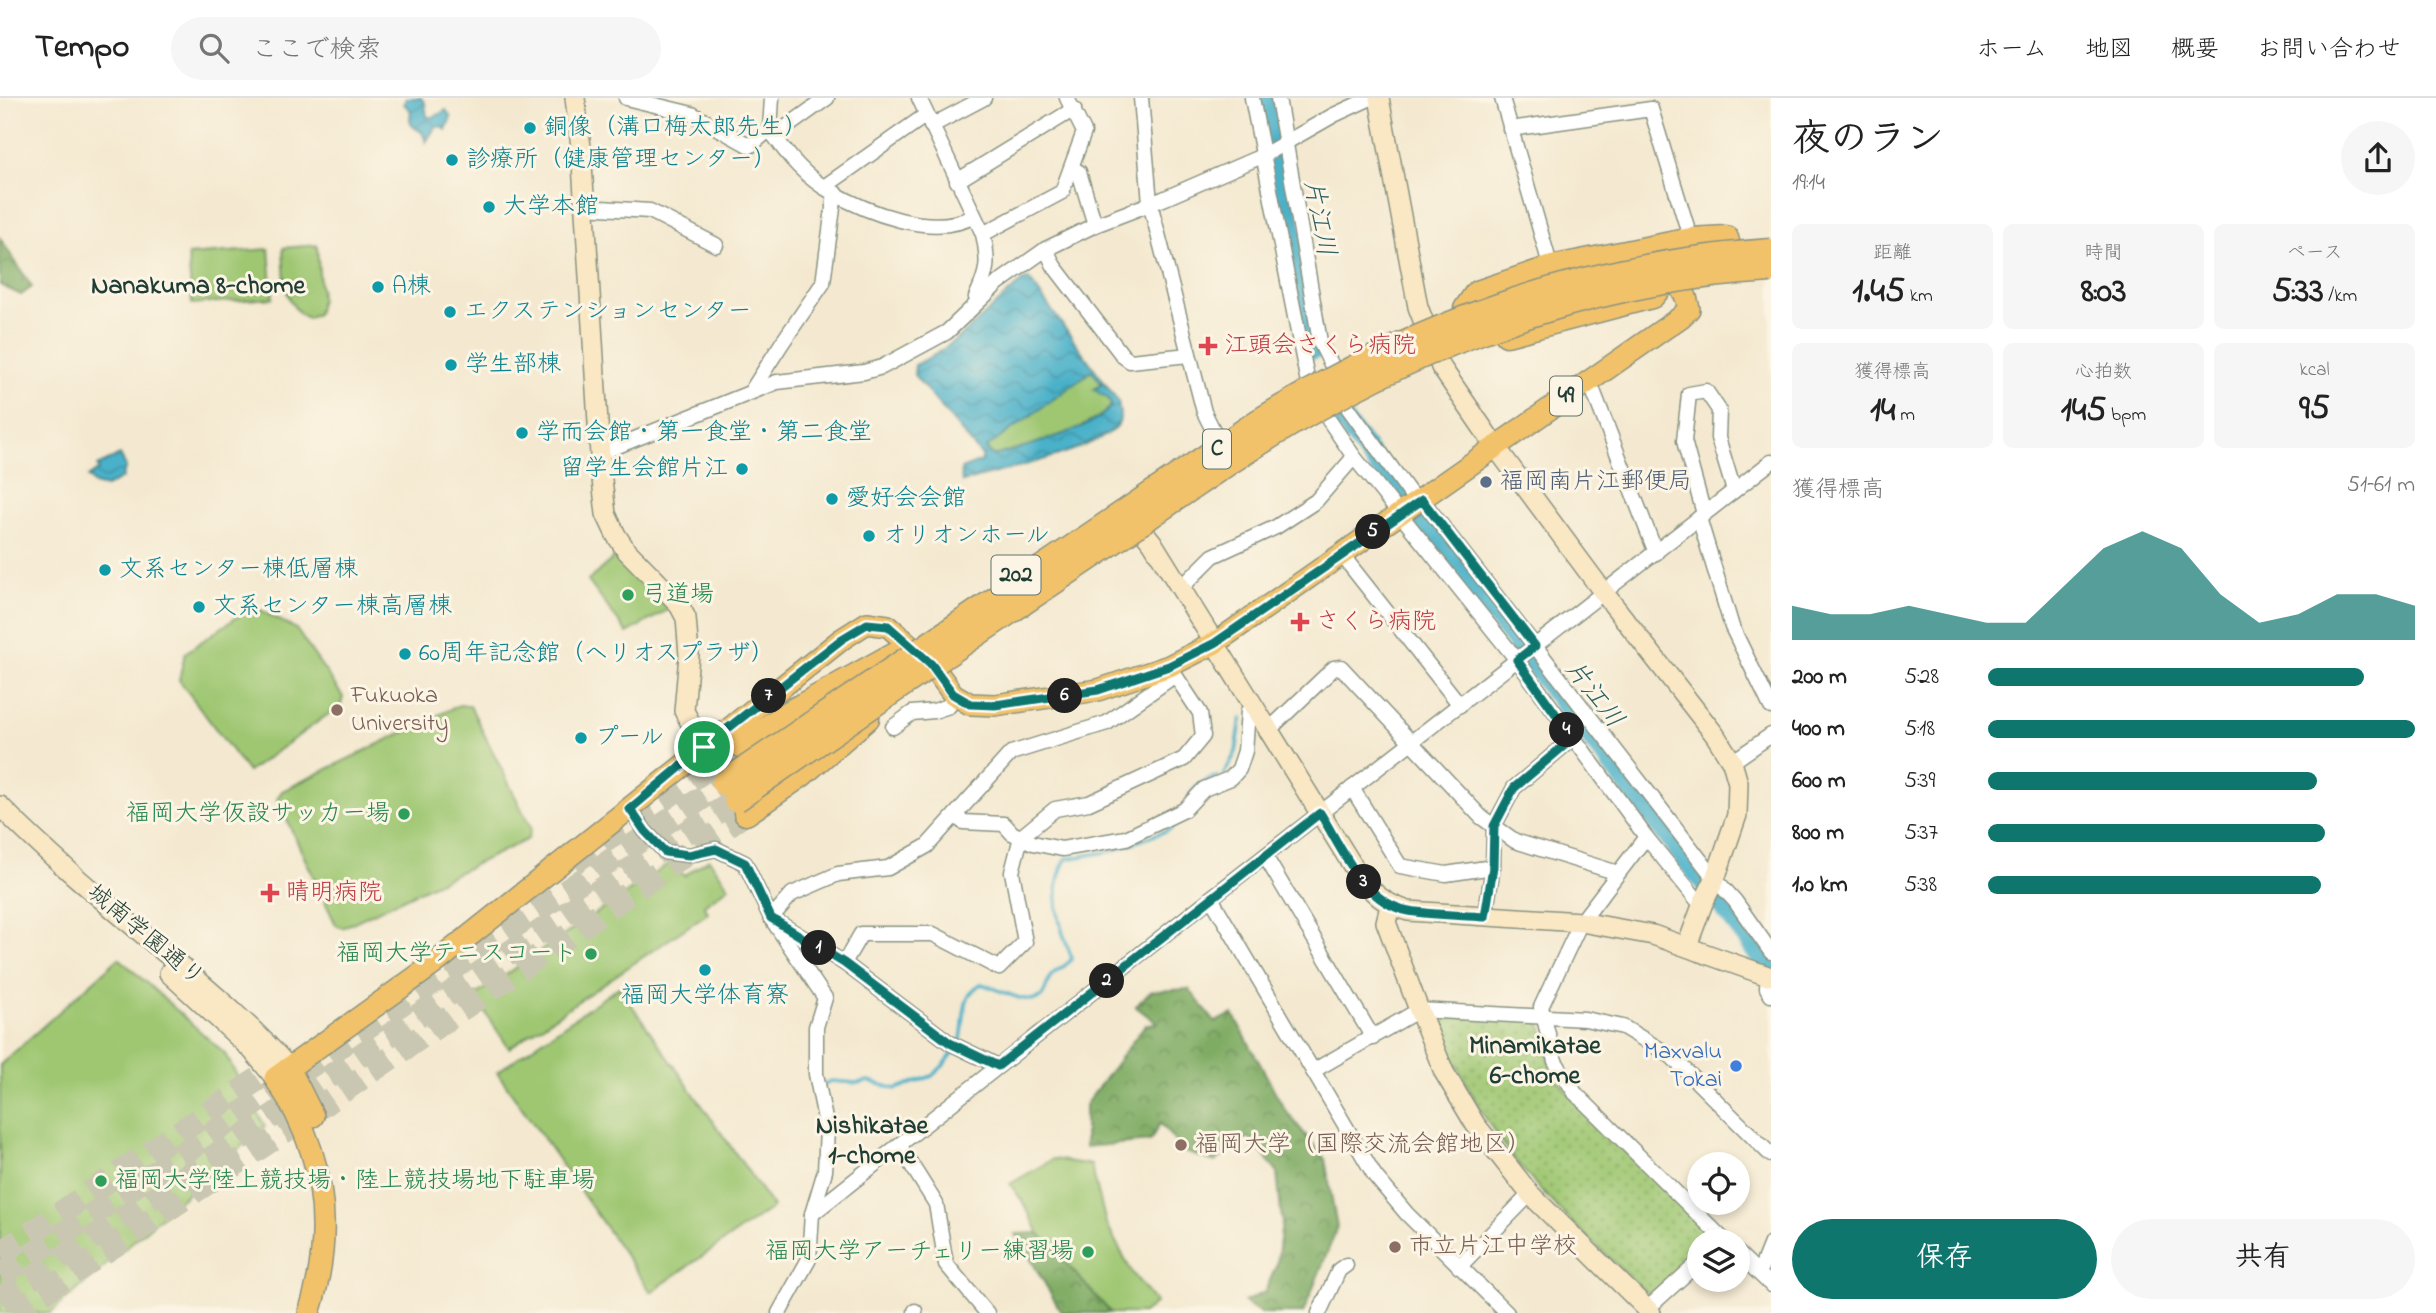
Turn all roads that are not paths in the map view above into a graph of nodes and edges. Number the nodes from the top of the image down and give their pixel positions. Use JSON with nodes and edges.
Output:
{"nodes":[{"id":1,"x":575,"y":98,"type":"edge"},
{"id":2,"x":626,"y":98,"type":"edge"},
{"id":3,"x":772,"y":98,"type":"edge"},
{"id":4,"x":827,"y":98,"type":"edge"},
{"id":5,"x":919,"y":98,"type":"edge"},
{"id":6,"x":984,"y":98,"type":"edge"},
{"id":7,"x":1141,"y":98,"type":"edge"},
{"id":8,"x":1252,"y":98,"type":"edge"},
{"id":9,"x":1278,"y":98,"type":"edge"},
{"id":10,"x":1371,"y":98,"type":"edge"},
{"id":11,"x":1379,"y":98,"type":"edge"},
{"id":12,"x":1502,"y":98,"type":"edge"},
{"id":13,"x":1071,"y":104,"type":"edge"},
{"id":14,"x":929,"y":120,"type":"junction"},
{"id":15,"x":1510,"y":129,"type":"junction"},
{"id":16,"x":772,"y":133,"type":"junction"},
{"id":17,"x":1285,"y":143,"type":"junction"},
{"id":18,"x":1262,"y":156,"type":"junction"},
{"id":19,"x":1072,"y":168,"type":"junction"},
{"id":20,"x":957,"y":181,"type":"junction"},
{"id":21,"x":830,"y":190,"type":"junction"},
{"id":22,"x":1150,"y":203,"type":"junction"},
{"id":23,"x":584,"y":207,"type":"junction"},
{"id":24,"x":974,"y":216,"type":"junction"},
{"id":25,"x":1096,"y":225,"type":"junction"},
{"id":26,"x":983,"y":234,"type":"junction"},
{"id":27,"x":1691,"y":240,"type":"junction"},
{"id":28,"x":716,"y":245,"type":"dead end"},
{"id":29,"x":1046,"y":249,"type":"junction"},
{"id":30,"x":1771,"y":249,"type":"edge"},
{"id":31,"x":1728,"y":250,"type":"junction"},
{"id":32,"x":1551,"y":268,"type":"junction"},
{"id":33,"x":1771,"y":269,"type":"edge"},
{"id":34,"x":1670,"y":282,"type":"junction"},
{"id":35,"x":979,"y":300,"type":"junction"},
{"id":36,"x":1466,"y":309,"type":"junction"},
{"id":37,"x":1424,"y":326,"type":"junction"},
{"id":38,"x":1433,"y":349,"type":"junction"},
{"id":39,"x":1189,"y":355,"type":"junction"},
{"id":40,"x":1334,"y":368,"type":"junction"},
{"id":41,"x":1589,"y":380,"type":"junction"},
{"id":42,"x":752,"y":390,"type":"junction"},
{"id":43,"x":1322,"y":394,"type":"junction"},
{"id":44,"x":1217,"y":438,"type":"junction"},
{"id":45,"x":1495,"y":446,"type":"junction"},
{"id":46,"x":600,"y":453,"type":"junction"},
{"id":47,"x":1354,"y":457,"type":"junction"},
{"id":48,"x":1769,"y":469,"type":"edge"},
{"id":49,"x":1734,"y":491,"type":"junction"},
{"id":50,"x":1410,"y":507,"type":"junction"},
{"id":51,"x":1129,"y":514,"type":"junction"},
{"id":52,"x":1702,"y":516,"type":"junction"},
{"id":53,"x":1656,"y":553,"type":"junction"},
{"id":54,"x":1342,"y":555,"type":"junction"},
{"id":55,"x":1181,"y":588,"type":"junction"},
{"id":56,"x":1604,"y":593,"type":"junction"},
{"id":57,"x":1215,"y":643,"type":"junction"},
{"id":58,"x":910,"y":646,"type":"junction"},
{"id":59,"x":1534,"y":648,"type":"junction"},
{"id":60,"x":1518,"y":660,"type":"junction"},
{"id":61,"x":931,"y":664,"type":"junction"},
{"id":62,"x":1169,"y":666,"type":"junction"},
{"id":63,"x":953,"y":694,"type":"junction"},
{"id":64,"x":1460,"y":705,"type":"junction"},
{"id":65,"x":1254,"y":707,"type":"junction"},
{"id":66,"x":1771,"y":707,"type":"edge"},
{"id":67,"x":892,"y":727,"type":"dead end"},
{"id":68,"x":1267,"y":728,"type":"junction"},
{"id":69,"x":1771,"y":735,"type":"edge"},
{"id":70,"x":1573,"y":738,"type":"junction"},
{"id":71,"x":1409,"y":742,"type":"junction"},
{"id":72,"x":741,"y":745,"type":"tunnel mouth"},
{"id":73,"x":704,"y":747,"type":"junction"},
{"id":74,"x":1732,"y":762,"type":"junction"},
{"id":75,"x":1352,"y":788,"type":"junction"},
{"id":76,"x":735,"y":799,"type":"junction"},
{"id":77,"x":0,"y":806,"type":"edge"},
{"id":78,"x":630,"y":809,"type":"junction"},
{"id":79,"x":1320,"y":813,"type":"junction"},
{"id":80,"x":955,"y":816,"type":"junction"},
{"id":81,"x":0,"y":825,"type":"edge"},
{"id":82,"x":1494,"y":826,"type":"junction"},
{"id":83,"x":1021,"y":837,"type":"junction"},
{"id":84,"x":1646,"y":837,"type":"junction"},
{"id":85,"x":1265,"y":856,"type":"junction"},
{"id":86,"x":1493,"y":867,"type":"junction"},
{"id":87,"x":1618,"y":873,"type":"junction"},
{"id":88,"x":1715,"y":879,"type":"junction"},
{"id":89,"x":1211,"y":898,"type":"junction"},
{"id":90,"x":1703,"y":904,"type":"junction"},
{"id":91,"x":1391,"y":906,"type":"junction"},
{"id":92,"x":1485,"y":917,"type":"junction"},
{"id":93,"x":771,"y":918,"type":"junction"},
{"id":94,"x":1581,"y":922,"type":"junction"},
{"id":95,"x":1688,"y":946,"type":"junction"},
{"id":96,"x":1771,"y":952,"type":"edge"},
{"id":97,"x":844,"y":963,"type":"junction"},
{"id":98,"x":1770,"y":983,"type":"edge"},
{"id":99,"x":1419,"y":1010,"type":"junction"},
{"id":100,"x":1543,"y":1015,"type":"junction"},
{"id":101,"x":1373,"y":1038,"type":"junction"},
{"id":102,"x":998,"y":1066,"type":"junction"},
{"id":103,"x":1314,"y":1071,"type":"junction"},
{"id":104,"x":282,"y":1073,"type":"junction"},
{"id":105,"x":899,"y":1145,"type":"junction"},
{"id":106,"x":1771,"y":1155,"type":"edge"},
{"id":107,"x":1530,"y":1194,"type":"junction"},
{"id":108,"x":812,"y":1214,"type":"junction"},
{"id":109,"x":1713,"y":1229,"type":"edge"},
{"id":110,"x":1771,"y":1242,"type":"edge"},
{"id":111,"x":1750,"y":1264,"type":"edge"},
{"id":112,"x":1346,"y":1265,"type":"dead end"},
{"id":113,"x":1459,"y":1267,"type":"junction"},
{"id":114,"x":1759,"y":1273,"type":"junction"},
{"id":115,"x":1687,"y":1274,"type":"edge"},
{"id":116,"x":1771,"y":1285,"type":"edge"},
{"id":117,"x":1649,"y":1311,"type":"edge"},
{"id":118,"x":309,"y":1313,"type":"edge"},
{"id":119,"x":321,"y":1313,"type":"edge"},
{"id":120,"x":779,"y":1313,"type":"edge"},
{"id":121,"x":987,"y":1313,"type":"edge"},
{"id":122,"x":1319,"y":1313,"type":"edge"},
{"id":123,"x":1507,"y":1313,"type":"edge"}],
"edges":[{"from":1,"to":23,"type":"street"},
{"from":2,"to":16,"type":"street"},
{"from":3,"to":16,"type":"street"},
{"from":4,"to":16,"type":"street"},
{"from":5,"to":14,"type":"street"},
{"from":6,"to":14,"type":"street"},
{"from":7,"to":22,"type":"street"},
{"from":8,"to":18,"type":"street"},
{"from":9,"to":17,"type":"street"},
{"from":10,"to":17,"type":"street"},
{"from":11,"to":37,"type":"street"},
{"from":12,"to":15,"type":"street"},
{"from":13,"to":19,"type":"street"},
{"from":13,"to":20,"type":"street"},
{"from":14,"to":20,"type":"street"},
{"from":14,"to":21,"type":"street"},
{"from":15,"to":27,"type":"street"},
{"from":15,"to":32,"type":"street"},
{"from":16,"to":21,"type":"street"},
{"from":17,"to":18,"type":"street"},
{"from":17,"to":40,"type":"street"},
{"from":18,"to":22,"type":"street"},
{"from":18,"to":43,"type":"street"},
{"from":19,"to":25,"type":"street"},
{"from":19,"to":26,"type":"street"},
{"from":20,"to":24,"type":"street"},
{"from":21,"to":24,"type":"street"},
{"from":21,"to":42,"type":"street"},
{"from":22,"to":25,"type":"street"},
{"from":22,"to":39,"type":"street"},
{"from":23,"to":28,"type":"street"},
{"from":23,"to":46,"type":"street"},
{"from":24,"to":26,"type":"street"},
{"from":25,"to":29,"type":"street"},
{"from":26,"to":35,"type":"street"},
{"from":27,"to":31,"type":"highway"},
{"from":27,"to":32,"type":"highway"},
{"from":29,"to":35,"type":"street"},
{"from":29,"to":39,"type":"street"},
{"from":30,"to":31,"type":"highway","number":"202"},
{"from":30,"to":76,"type":"highway","number":"C","bridge":true},
{"from":31,"to":36,"type":"highway","number":"202"},
{"from":32,"to":36,"type":"highway"},
{"from":33,"to":34,"type":"highway","number":"202"},
{"from":33,"to":76,"type":"highway","number":"C","bridge":true},
{"from":34,"to":38,"type":"highway","number":"202"},
{"from":34,"to":41,"type":"main road","number":"49"},
{"from":35,"to":42,"type":"street"},
{"from":36,"to":37,"type":"highway","number":"202"},
{"from":37,"to":38,"type":"street"},
{"from":37,"to":40,"type":"highway","number":"202"},
{"from":38,"to":43,"type":"highway","number":"202"},
{"from":38,"to":45,"type":"street"},
{"from":39,"to":44,"type":"street"},
{"from":40,"to":43,"type":"highway","number":"202"},
{"from":41,"to":45,"type":"main road","number":"49"},
{"from":41,"to":53,"type":"street"},
{"from":42,"to":46,"type":"street"},
{"from":43,"to":44,"type":"highway","number":"202"},
{"from":43,"to":47,"type":"street"},
{"from":43,"to":50,"type":"street"},
{"from":43,"to":51,"type":"highway","number":"202"},
{"from":44,"to":51,"type":"highway","number":"202"},
{"from":45,"to":50,"type":"main road","number":"49"},
{"from":45,"to":56,"type":"street"},
{"from":46,"to":73,"type":"street"},
{"from":47,"to":50,"type":"street"},
{"from":47,"to":55,"type":"street"},
{"from":48,"to":49,"type":"street"},
{"from":49,"to":52,"type":"street"},
{"from":49,"to":52,"type":"street"},
{"from":50,"to":54,"type":"main road","number":"49"},
{"from":50,"to":59,"type":"street"},
{"from":50,"to":60,"type":"street"},
{"from":51,"to":55,"type":"street"},
{"from":51,"to":58,"type":"highway","number":"202"},
{"from":51,"to":61,"type":"highway","number":"202"},
{"from":52,"to":53,"type":"street"},
{"from":52,"to":66,"type":"street"},
{"from":53,"to":56,"type":"street"},
{"from":54,"to":57,"type":"main road","number":"49"},
{"from":54,"to":64,"type":"street"},
{"from":55,"to":57,"type":"street"},
{"from":56,"to":59,"type":"street"},
{"from":56,"to":74,"type":"street"},
{"from":57,"to":62,"type":"main road","number":"49"},
{"from":57,"to":65,"type":"street"},
{"from":58,"to":61,"type":"main road"},
{"from":58,"to":72,"type":"highway","number":"202"},
{"from":58,"to":73,"type":"main road"},
{"from":59,"to":60,"type":"street"},
{"from":59,"to":88,"type":"street"},
{"from":60,"to":64,"type":"street"},
{"from":60,"to":70,"type":"street"},
{"from":61,"to":63,"type":"main road"},
{"from":61,"to":76,"type":"highway","number":"202"},
{"from":62,"to":63,"type":"main road","number":"49"},
{"from":62,"to":80,"type":"street"},
{"from":62,"to":83,"type":"street"},
{"from":63,"to":67,"type":"street"},
{"from":64,"to":71,"type":"street"},
{"from":65,"to":68,"type":"street"},
{"from":65,"to":83,"type":"street"},
{"from":68,"to":71,"type":"street"},
{"from":68,"to":79,"type":"street"},
{"from":69,"to":74,"type":"street"},
{"from":70,"to":82,"type":"street"},
{"from":70,"to":84,"type":"street"},
{"from":71,"to":75,"type":"street"},
{"from":71,"to":82,"type":"street"},
{"from":73,"to":78,"type":"main road"},
{"from":74,"to":88,"type":"street"},
{"from":75,"to":79,"type":"street"},
{"from":75,"to":86,"type":"street"},
{"from":77,"to":104,"type":"street","name":"城南学園通り"},
{"from":78,"to":93,"type":"street"},
{"from":78,"to":104,"type":"main road"},
{"from":79,"to":85,"type":"street"},
{"from":79,"to":91,"type":"street"},
{"from":80,"to":83,"type":"street"},
{"from":80,"to":93,"type":"street"},
{"from":81,"to":104,"type":"street","name":"城南学園通り"},
{"from":82,"to":86,"type":"street"},
{"from":82,"to":87,"type":"street"},
{"from":83,"to":97,"type":"street"},
{"from":84,"to":87,"type":"street"},
{"from":84,"to":90,"type":"street"},
{"from":85,"to":89,"type":"street"},
{"from":85,"to":101,"type":"street"},
{"from":86,"to":92,"type":"street"},
{"from":87,"to":94,"type":"street"},
{"from":88,"to":90,"type":"street"},
{"from":88,"to":96,"type":"street"},
{"from":89,"to":102,"type":"street"},
{"from":89,"to":103,"type":"street"},
{"from":90,"to":95,"type":"street"},
{"from":91,"to":92,"type":"street"},
{"from":91,"to":99,"type":"street"},
{"from":92,"to":94,"type":"street"},
{"from":93,"to":97,"type":"street"},
{"from":93,"to":108,"type":"street"},
{"from":94,"to":95,"type":"street"},
{"from":94,"to":100,"type":"street"},
{"from":95,"to":98,"type":"street"},
{"from":97,"to":102,"type":"street"},
{"from":99,"to":100,"type":"street"},
{"from":99,"to":101,"type":"street"},
{"from":99,"to":107,"type":"street"},
{"from":100,"to":106,"type":"street"},
{"from":100,"to":109,"type":"street"},
{"from":101,"to":103,"type":"street"},
{"from":102,"to":105,"type":"street"},
{"from":103,"to":113,"type":"street"},
{"from":104,"to":118,"type":"main road"},
{"from":104,"to":119,"type":"main road"},
{"from":105,"to":108,"type":"street"},
{"from":105,"to":121,"type":"street"},
{"from":107,"to":113,"type":"street"},
{"from":107,"to":117,"type":"street"},
{"from":108,"to":120,"type":"street"},
{"from":110,"to":114,"type":"street"},
{"from":111,"to":114,"type":"street"},
{"from":112,"to":122,"type":"street"},
{"from":113,"to":123,"type":"street"},
{"from":114,"to":116,"type":"street"},
{"from":115,"to":117,"type":"street"}]}
